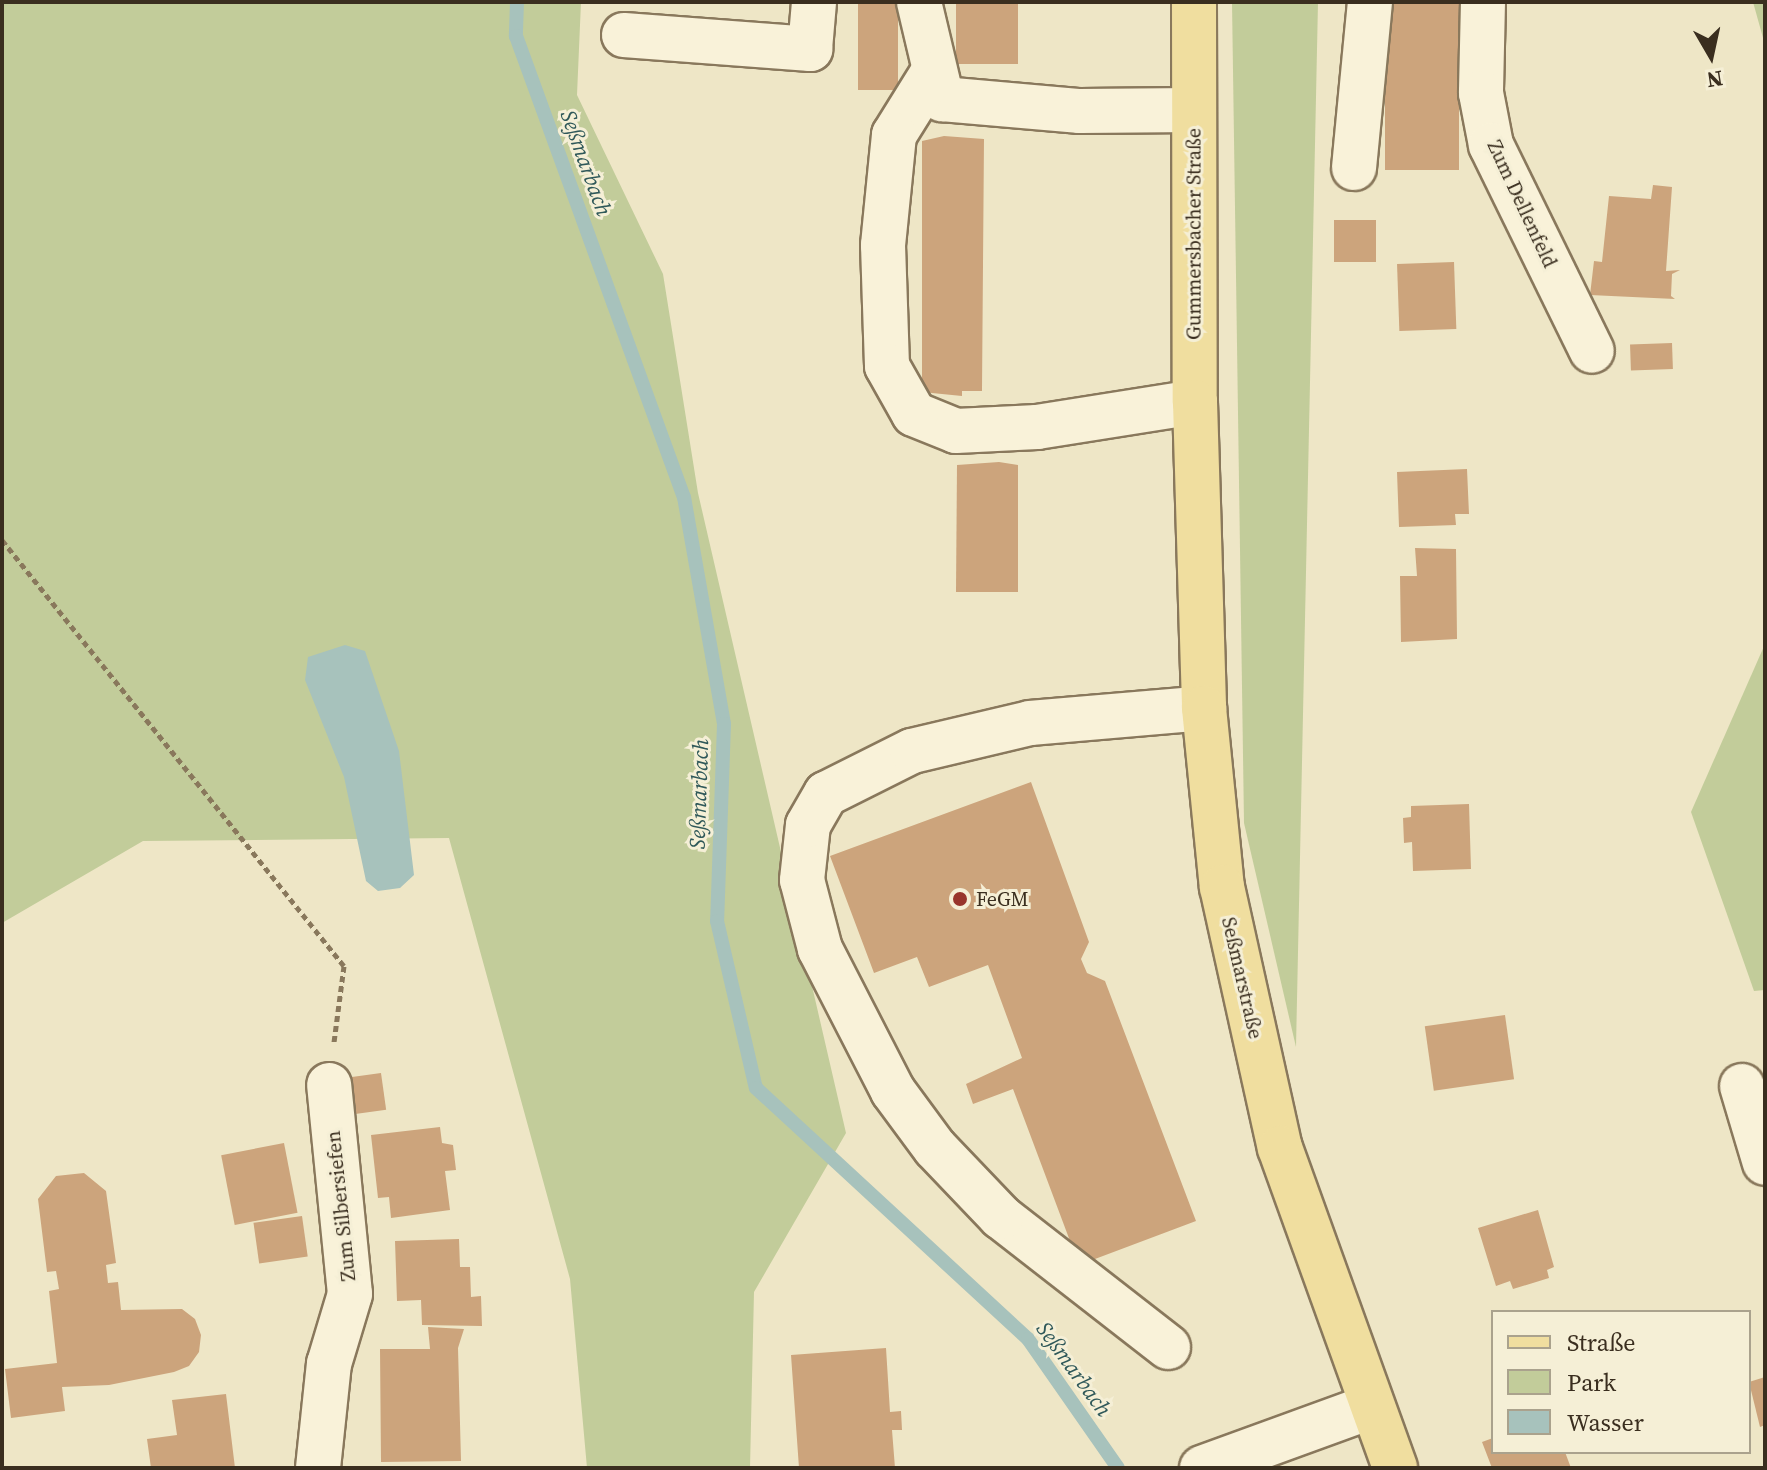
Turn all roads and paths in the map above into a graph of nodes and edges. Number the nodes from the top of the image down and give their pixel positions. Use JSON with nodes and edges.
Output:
{"nodes":[{"id":1,"x":814,"y":2,"type":"edge"},
{"id":2,"x":919,"y":2,"type":"edge"},
{"id":3,"x":1194,"y":2,"type":"edge"},
{"id":4,"x":1370,"y":2,"type":"edge"},
{"id":5,"x":1483,"y":2,"type":"edge"},
{"id":6,"x":624,"y":35,"type":"dead end"},
{"id":7,"x":932,"y":74,"type":"junction"},
{"id":8,"x":1194,"y":110,"type":"junction"},
{"id":9,"x":1354,"y":168,"type":"dead end"},
{"id":10,"x":1592,"y":351,"type":"dead end"},
{"id":11,"x":1195,"y":402,"type":"junction"},
{"id":12,"x":1196,"y":467,"type":"joint"},
{"id":13,"x":2,"y":540,"type":"edge"},
{"id":14,"x":1204,"y":708,"type":"junction"},
{"id":15,"x":329,"y":1085,"type":"joint"},
{"id":16,"x":1742,"y":1086,"type":"dead end"},
{"id":17,"x":1765,"y":1163,"type":"edge"},
{"id":18,"x":1168,"y":1347,"type":"dead end"},
{"id":19,"x":1370,"y":1407,"type":"junction"},
{"id":20,"x":318,"y":1468,"type":"edge"},
{"id":21,"x":1202,"y":1468,"type":"edge"},
{"id":22,"x":1395,"y":1468,"type":"edge"}],
"edges":[{"from":1,"to":6,"type":"street"},
{"from":2,"to":7,"type":"street"},
{"from":3,"to":8,"type":"main road","name":"Gummersbacher Straße"},
{"from":4,"to":9,"type":"street"},
{"from":5,"to":10,"type":"street","name":"Zum Dellenfeld"},
{"from":7,"to":8,"type":"street"},
{"from":7,"to":11,"type":"street"},
{"from":8,"to":11,"type":"main road","name":"Gummersbacher Straße"},
{"from":11,"to":12,"type":"main road","name":"Gummersbacher Straße"},
{"from":12,"to":14,"type":"main road","name":"Seßmarstraße"},
{"from":13,"to":15,"type":"path"},
{"from":14,"to":18,"type":"street"},
{"from":14,"to":19,"type":"main road","name":"Seßmarstraße"},
{"from":15,"to":20,"type":"street","name":"Zum Silbersiefen"},
{"from":16,"to":17,"type":"street"},
{"from":19,"to":21,"type":"street"},
{"from":19,"to":22,"type":"main road","name":"Seßmarstraße"}]}
